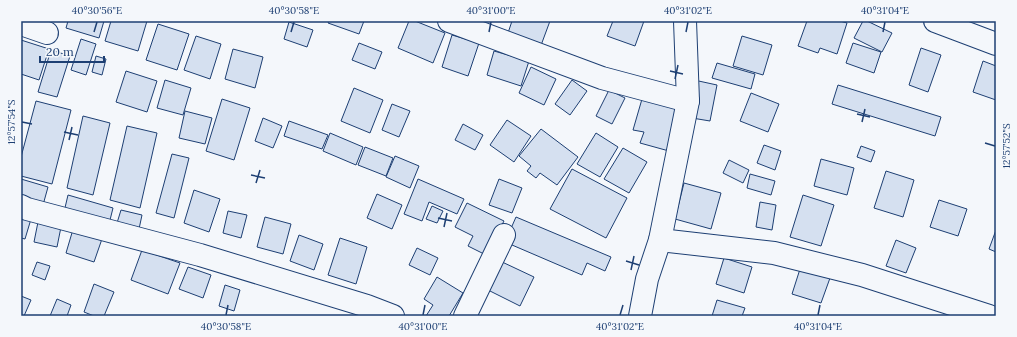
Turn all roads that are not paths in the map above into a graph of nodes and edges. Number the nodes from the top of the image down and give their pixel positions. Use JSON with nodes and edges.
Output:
{"nodes":[{"id":1,"x":450,"y":21,"type":"edge"},
{"id":2,"x":685,"y":21,"type":"edge"},
{"id":3,"x":934,"y":21,"type":"edge"},
{"id":4,"x":21,"y":24,"type":"edge"},
{"id":5,"x":47,"y":33,"type":"dead end"},
{"id":6,"x":996,"y":44,"type":"edge"},
{"id":7,"x":688,"y":101,"type":"junction"},
{"id":8,"x":21,"y":206,"type":"edge"},
{"id":9,"x":504,"y":235,"type":"dead end"},
{"id":10,"x":660,"y":240,"type":"junction"},
{"id":11,"x":393,"y":316,"type":"edge"},
{"id":12,"x":465,"y":316,"type":"edge"},
{"id":13,"x":640,"y":316,"type":"edge"},
{"id":14,"x":989,"y":316,"type":"edge"}],
"edges":[{"from":1,"to":7,"type":"street"},
{"from":2,"to":7,"type":"street"},
{"from":3,"to":6,"type":"street"},
{"from":4,"to":5,"type":"street"},
{"from":7,"to":10,"type":"street"},
{"from":8,"to":11,"type":"street"},
{"from":9,"to":12,"type":"street"},
{"from":10,"to":13,"type":"street"},
{"from":10,"to":14,"type":"street"}]}
